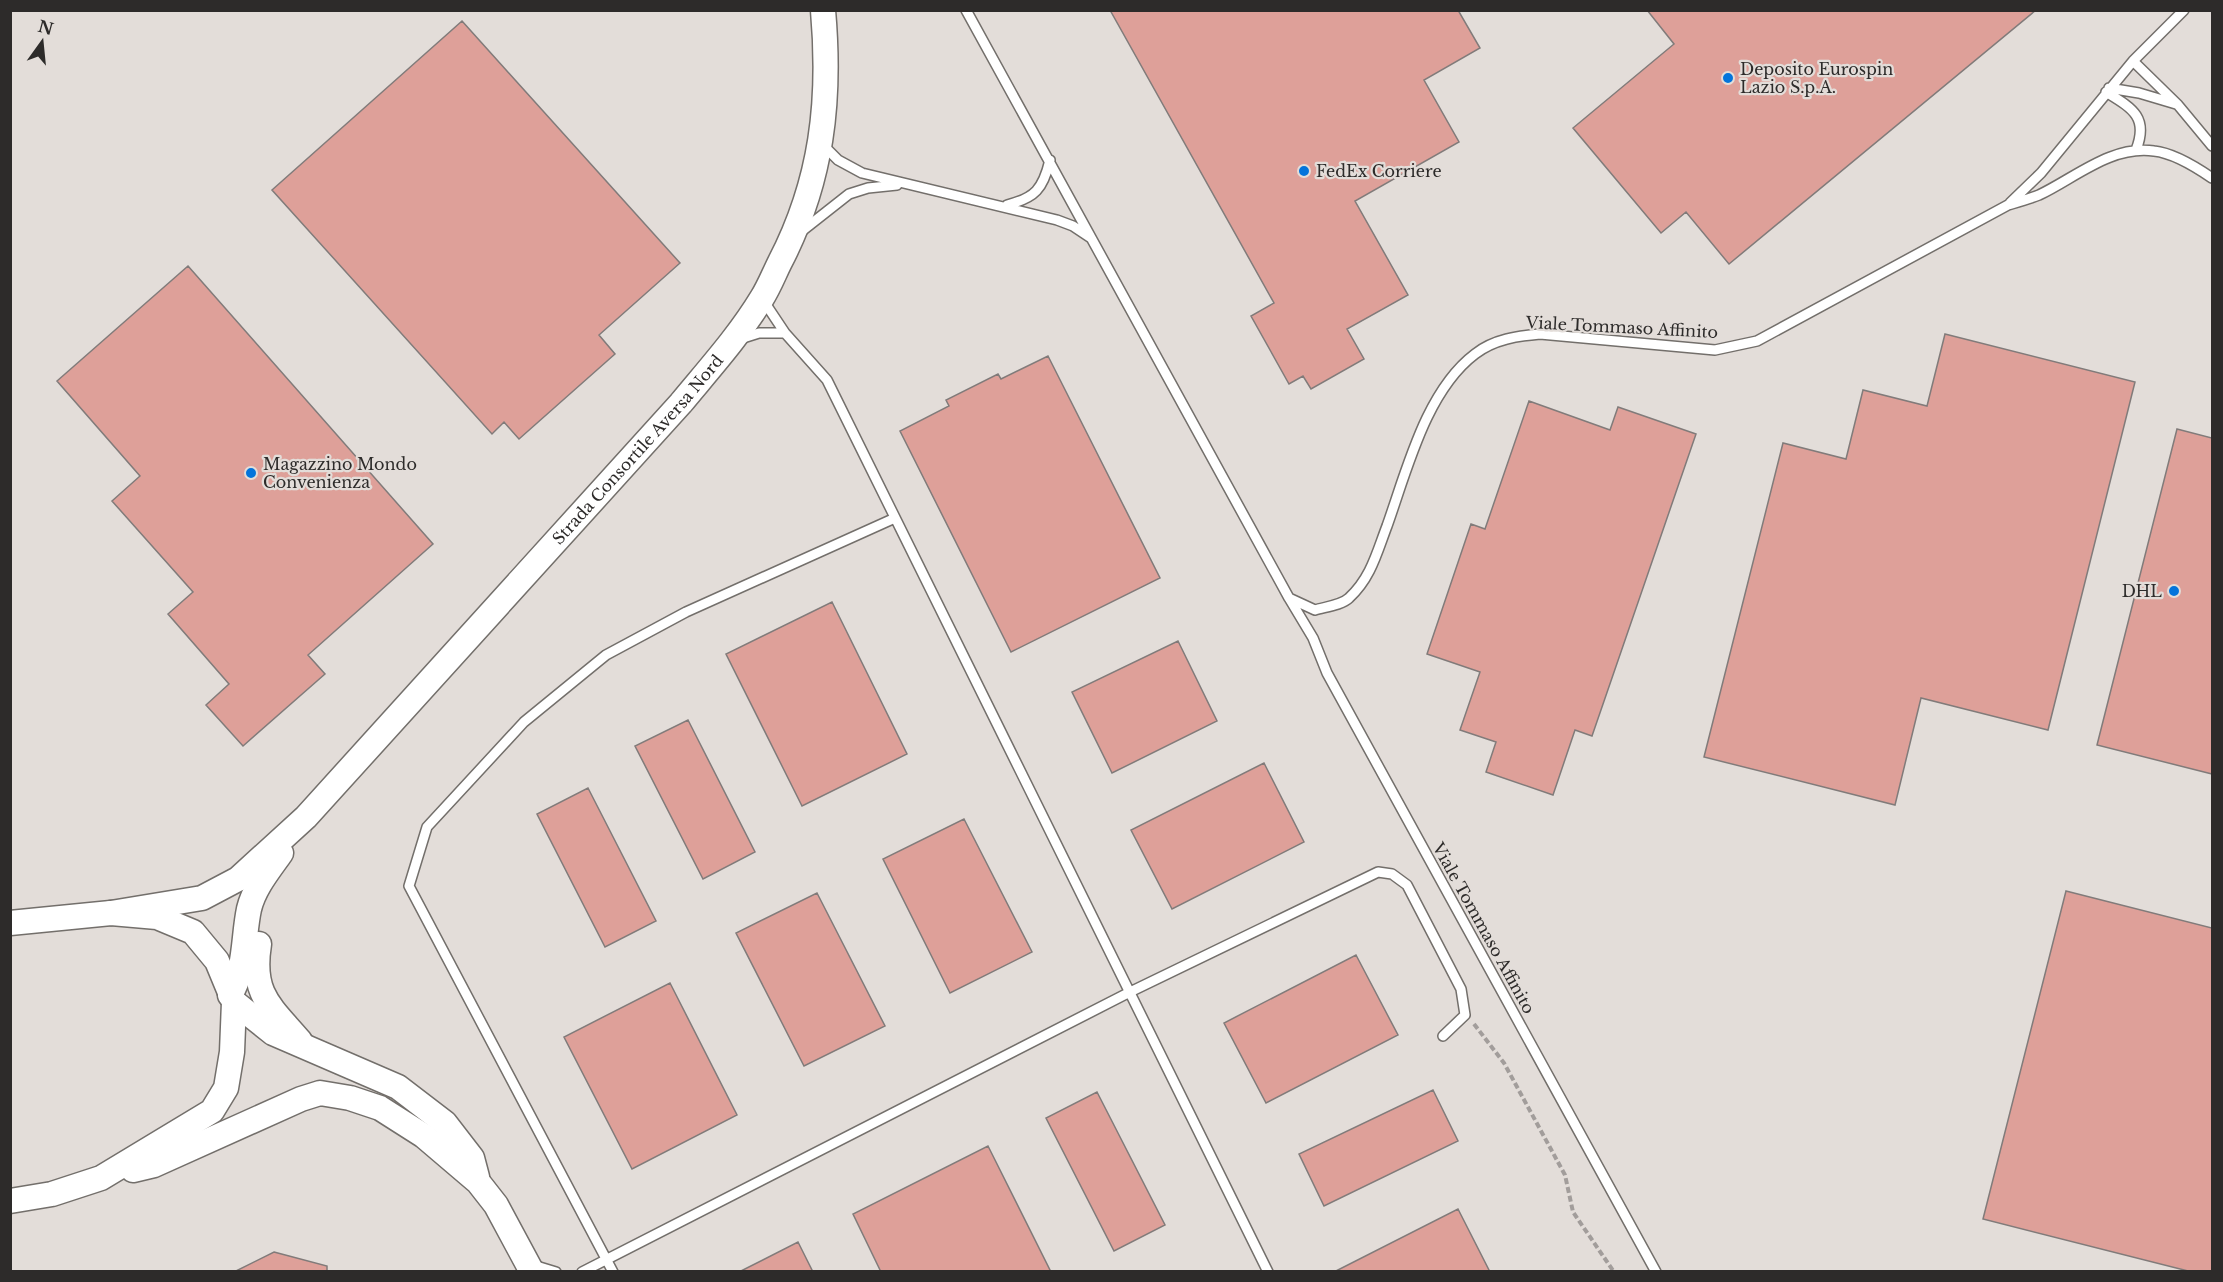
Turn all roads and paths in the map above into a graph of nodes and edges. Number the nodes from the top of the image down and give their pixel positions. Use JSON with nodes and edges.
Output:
{"nodes":[{"id":1,"x":823,"y":10,"type":"edge"},
{"id":2,"x":966,"y":10,"type":"edge"},
{"id":3,"x":2184,"y":10,"type":"edge"},
{"id":4,"x":2133,"y":61,"type":"junction"},
{"id":5,"x":2108,"y":90,"type":"junction"},
{"id":6,"x":2178,"y":105,"type":"junction"},
{"id":7,"x":821,"y":143,"type":"junction"},
{"id":8,"x":2212,"y":146,"type":"edge"},
{"id":9,"x":2136,"y":150,"type":"junction"},
{"id":10,"x":1050,"y":160,"type":"junction"},
{"id":11,"x":2212,"y":178,"type":"edge"},
{"id":12,"x":906,"y":185,"type":"junction"},
{"id":13,"x":1004,"y":205,"type":"junction"},
{"id":14,"x":2008,"y":205,"type":"junction"},
{"id":15,"x":792,"y":239,"type":"junction"},
{"id":16,"x":1093,"y":240,"type":"junction"},
{"id":17,"x":762,"y":298,"type":"junction"},
{"id":18,"x":785,"y":333,"type":"junction"},
{"id":19,"x":732,"y":341,"type":"junction"},
{"id":20,"x":895,"y":518,"type":"junction"},
{"id":21,"x":1289,"y":598,"type":"junction"},
{"id":22,"x":306,"y":817,"type":"junction"},
{"id":23,"x":264,"y":878,"type":"junction"},
{"id":24,"x":111,"y":913,"type":"junction"},
{"id":25,"x":10,"y":923,"type":"edge"},
{"id":26,"x":1130,"y":992,"type":"junction"},
{"id":27,"x":232,"y":999,"type":"junction"},
{"id":28,"x":1465,"y":1016,"type":"junction"},
{"id":29,"x":1443,"y":1036,"type":"dead end"},
{"id":30,"x":306,"y":1047,"type":"junction"},
{"id":31,"x":101,"y":1178,"type":"junction"},
{"id":32,"x":478,"y":1182,"type":"junction"},
{"id":33,"x":10,"y":1201,"type":"edge"},
{"id":34,"x":607,"y":1260,"type":"junction"},
{"id":35,"x":530,"y":1268,"type":"edge"},
{"id":36,"x":556,"y":1272,"type":"edge"},
{"id":37,"x":582,"y":1272,"type":"edge"},
{"id":38,"x":613,"y":1272,"type":"edge"},
{"id":39,"x":1268,"y":1272,"type":"edge"},
{"id":40,"x":1614,"y":1272,"type":"edge"},
{"id":41,"x":1656,"y":1272,"type":"edge"}],
"edges":[{"from":1,"to":7,"type":"street","name":"Strada Consortile Aversa Nord"},
{"from":2,"to":10,"type":"lane","name":"Viale Tommaso Affinito"},
{"from":3,"to":4,"type":"lane","name":"Viale Tommaso Affinito"},
{"from":4,"to":5,"type":"lane","name":"Viale Tommaso Affinito"},
{"from":4,"to":6,"type":"lane"},
{"from":5,"to":6,"type":"lane"},
{"from":5,"to":9,"type":"lane"},
{"from":5,"to":14,"type":"lane","name":"Viale Tommaso Affinito"},
{"from":6,"to":8,"type":"lane"},
{"from":7,"to":12,"type":"lane","name":"Viale Tommaso Affinito"},
{"from":7,"to":15,"type":"street","name":"Strada Consortile Aversa Nord"},
{"from":9,"to":11,"type":"lane","name":"Viale Tommaso Affinito"},
{"from":9,"to":14,"type":"lane","name":"Viale Tommaso Affinito"},
{"from":10,"to":13,"type":"lane"},
{"from":10,"to":16,"type":"lane","name":"Viale Tommaso Affinito"},
{"from":12,"to":13,"type":"lane","name":"Viale Tommaso Affinito"},
{"from":12,"to":15,"type":"lane","name":"Viale Tommaso Affinito"},
{"from":13,"to":16,"type":"lane","name":"Viale Tommaso Affinito"},
{"from":14,"to":21,"type":"lane","name":"Viale Tommaso Affinito"},
{"from":15,"to":17,"type":"street","name":"Strada Consortile Aversa Nord"},
{"from":16,"to":21,"type":"lane","name":"Viale Tommaso Affinito"},
{"from":17,"to":18,"type":"lane"},
{"from":17,"to":19,"type":"street","name":"Strada Consortile Aversa Nord"},
{"from":18,"to":19,"type":"lane"},
{"from":18,"to":20,"type":"lane"},
{"from":19,"to":22,"type":"street","name":"Strada Consortile Aversa Nord"},
{"from":20,"to":26,"type":"lane"},
{"from":20,"to":34,"type":"lane"},
{"from":21,"to":41,"type":"lane","name":"Viale Tommaso Affinito"},
{"from":22,"to":23,"type":"street","name":"Strada Consortile Aversa Nord"},
{"from":22,"to":24,"type":"street","name":"Strada Consortile Aversa Nord"},
{"from":23,"to":27,"type":"street","name":"Strada Consortile Aversa Nord"},
{"from":23,"to":30,"type":"street"},
{"from":24,"to":25,"type":"street"},
{"from":24,"to":27,"type":"street"},
{"from":26,"to":28,"type":"lane"},
{"from":26,"to":34,"type":"lane"},
{"from":26,"to":39,"type":"lane"},
{"from":27,"to":30,"type":"street"},
{"from":27,"to":31,"type":"street"},
{"from":28,"to":29,"type":"lane"},
{"from":28,"to":40,"type":"path"},
{"from":30,"to":32,"type":"street"},
{"from":31,"to":32,"type":"street"},
{"from":31,"to":33,"type":"street"},
{"from":32,"to":35,"type":"street"},
{"from":34,"to":37,"type":"lane"},
{"from":34,"to":38,"type":"lane"},
{"from":35,"to":36,"type":"lane"}]}
